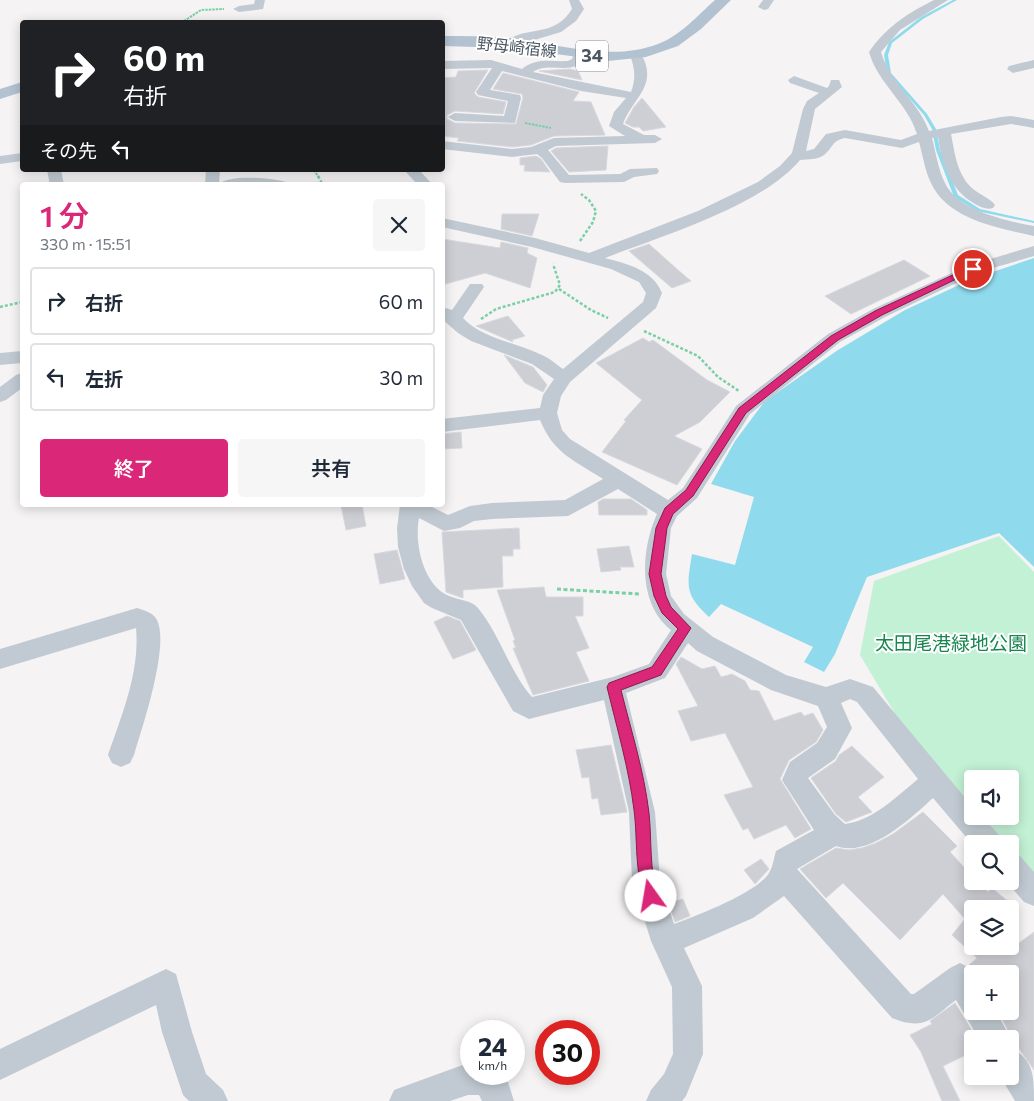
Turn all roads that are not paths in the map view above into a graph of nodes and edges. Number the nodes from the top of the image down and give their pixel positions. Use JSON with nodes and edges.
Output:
{"nodes":[{"id":1,"x":260,"y":0,"type":"edge"},
{"id":2,"x":574,"y":0,"type":"edge"},
{"id":3,"x":724,"y":0,"type":"edge"},
{"id":4,"x":943,"y":0,"type":"edge"},
{"id":5,"x":238,"y":9,"type":"edge"},
{"id":6,"x":445,"y":41,"type":"edge"},
{"id":7,"x":511,"y":44,"type":"junction"},
{"id":8,"x":579,"y":54,"type":"junction"},
{"id":9,"x":636,"y":55,"type":"junction"},
{"id":10,"x":1034,"y":64,"type":"edge"},
{"id":11,"x":445,"y":65,"type":"edge"},
{"id":12,"x":499,"y":66,"type":"junction"},
{"id":13,"x":1013,"y":69,"type":"dead end"},
{"id":14,"x":524,"y":74,"type":"junction"},
{"id":15,"x":794,"y":80,"type":"dead end"},
{"id":16,"x":20,"y":87,"type":"edge"},
{"id":17,"x":0,"y":94,"type":"edge"},
{"id":18,"x":634,"y":96,"type":"junction"},
{"id":19,"x":447,"y":118,"type":"edge"},
{"id":20,"x":1034,"y":124,"type":"edge"},
{"id":21,"x":944,"y":132,"type":"junction"},
{"id":22,"x":924,"y":137,"type":"junction"},
{"id":23,"x":445,"y":146,"type":"edge"},
{"id":24,"x":539,"y":150,"type":"junction"},
{"id":25,"x":797,"y":156,"type":"junction"},
{"id":26,"x":20,"y":157,"type":"edge"},
{"id":27,"x":0,"y":160,"type":"edge"},
{"id":28,"x":652,"y":171,"type":"dead end"},
{"id":29,"x":413,"y":172,"type":"edge"},
{"id":30,"x":423,"y":182,"type":"edge"},
{"id":31,"x":1029,"y":216,"type":"dead end"},
{"id":32,"x":445,"y":219,"type":"edge"},
{"id":33,"x":1034,"y":231,"type":"edge"},
{"id":34,"x":1034,"y":252,"type":"edge"},
{"id":35,"x":590,"y":258,"type":"junction"},
{"id":36,"x":476,"y":288,"type":"dead end"},
{"id":37,"x":448,"y":316,"type":"edge"},
{"id":38,"x":20,"y":356,"type":"edge"},
{"id":39,"x":0,"y":359,"type":"edge"},
{"id":40,"x":564,"y":378,"type":"junction"},
{"id":41,"x":20,"y":381,"type":"edge"},
{"id":42,"x":0,"y":396,"type":"edge"},
{"id":43,"x":548,"y":413,"type":"junction"},
{"id":44,"x":445,"y":426,"type":"edge"},
{"id":45,"x":619,"y":479,"type":"junction"},
{"id":46,"x":410,"y":507,"type":"edge"},
{"id":47,"x":413,"y":507,"type":"edge"},
{"id":48,"x":668,"y":511,"type":"junction"},
{"id":49,"x":685,"y":628,"type":"junction"},
{"id":50,"x":0,"y":659,"type":"edge"},
{"id":51,"x":614,"y":687,"type":"junction"},
{"id":52,"x":826,"y":698,"type":"junction"},
{"id":53,"x":121,"y":755,"type":"dead end"},
{"id":54,"x":935,"y":780,"type":"junction"},
{"id":55,"x":834,"y":833,"type":"junction"},
{"id":56,"x":982,"y":835,"type":"edge"},
{"id":57,"x":783,"y":874,"type":"junction"},
{"id":58,"x":1019,"y":876,"type":"edge"},
{"id":59,"x":1034,"y":892,"type":"edge"},
{"id":60,"x":665,"y":941,"type":"junction"},
{"id":61,"x":964,"y":985,"type":"edge"},
{"id":62,"x":0,"y":1065,"type":"edge"},
{"id":63,"x":1019,"y":1078,"type":"edge"},
{"id":64,"x":212,"y":1101,"type":"edge"},
{"id":65,"x":405,"y":1101,"type":"edge"},
{"id":66,"x":498,"y":1101,"type":"edge"},
{"id":67,"x":662,"y":1101,"type":"edge"},
{"id":68,"x":1033,"y":1101,"type":"edge"}],
"edges":[{"from":1,"to":5,"type":"street"},
{"from":2,"to":7,"type":"street"},
{"from":3,"to":9,"type":"main road","name":"野母崎宿線","number":"34"},
{"from":4,"to":22,"type":"street"},
{"from":6,"to":7,"type":"main road","name":"野母崎宿線","number":"34"},
{"from":7,"to":8,"type":"main road","name":"野母崎宿線","number":"34"},
{"from":8,"to":9,"type":"main road","name":"野母崎宿線","number":"34"},
{"from":8,"to":14,"type":"street"},
{"from":9,"to":18,"type":"street"},
{"from":10,"to":13,"type":"street"},
{"from":11,"to":12,"type":"street"},
{"from":12,"to":14,"type":"street"},
{"from":12,"to":19,"type":"street"},
{"from":14,"to":18,"type":"street"},
{"from":15,"to":25,"type":"street"},
{"from":16,"to":17,"type":"main road"},
{"from":18,"to":24,"type":"street"},
{"from":20,"to":21,"type":"street"},
{"from":21,"to":22,"type":"street"},
{"from":21,"to":31,"type":"street"},
{"from":22,"to":25,"type":"street"},
{"from":22,"to":33,"type":"street"},
{"from":23,"to":24,"type":"street"},
{"from":24,"to":28,"type":"street"},
{"from":25,"to":35,"type":"street"},
{"from":26,"to":27,"type":"street"},
{"from":29,"to":30,"type":"street"},
{"from":32,"to":35,"type":"street"},
{"from":34,"to":48,"type":"street"},
{"from":35,"to":40,"type":"street"},
{"from":36,"to":37,"type":"street"},
{"from":37,"to":40,"type":"street"},
{"from":38,"to":39,"type":"street"},
{"from":40,"to":43,"type":"street"},
{"from":41,"to":42,"type":"street"},
{"from":43,"to":44,"type":"street"},
{"from":43,"to":45,"type":"street"},
{"from":45,"to":47,"type":"street"},
{"from":45,"to":48,"type":"street"},
{"from":46,"to":51,"type":"street"},
{"from":48,"to":49,"type":"street"},
{"from":49,"to":51,"type":"street"},
{"from":49,"to":52,"type":"street"},
{"from":50,"to":53,"type":"street"},
{"from":51,"to":60,"type":"street"},
{"from":52,"to":54,"type":"street"},
{"from":52,"to":55,"type":"street"},
{"from":54,"to":55,"type":"street"},
{"from":54,"to":56,"type":"street"},
{"from":55,"to":57,"type":"street"},
{"from":57,"to":60,"type":"street"},
{"from":57,"to":61,"type":"street"},
{"from":58,"to":59,"type":"street"},
{"from":60,"to":67,"type":"street"},
{"from":62,"to":64,"type":"street"},
{"from":63,"to":68,"type":"street"},
{"from":65,"to":66,"type":"street"}]}
